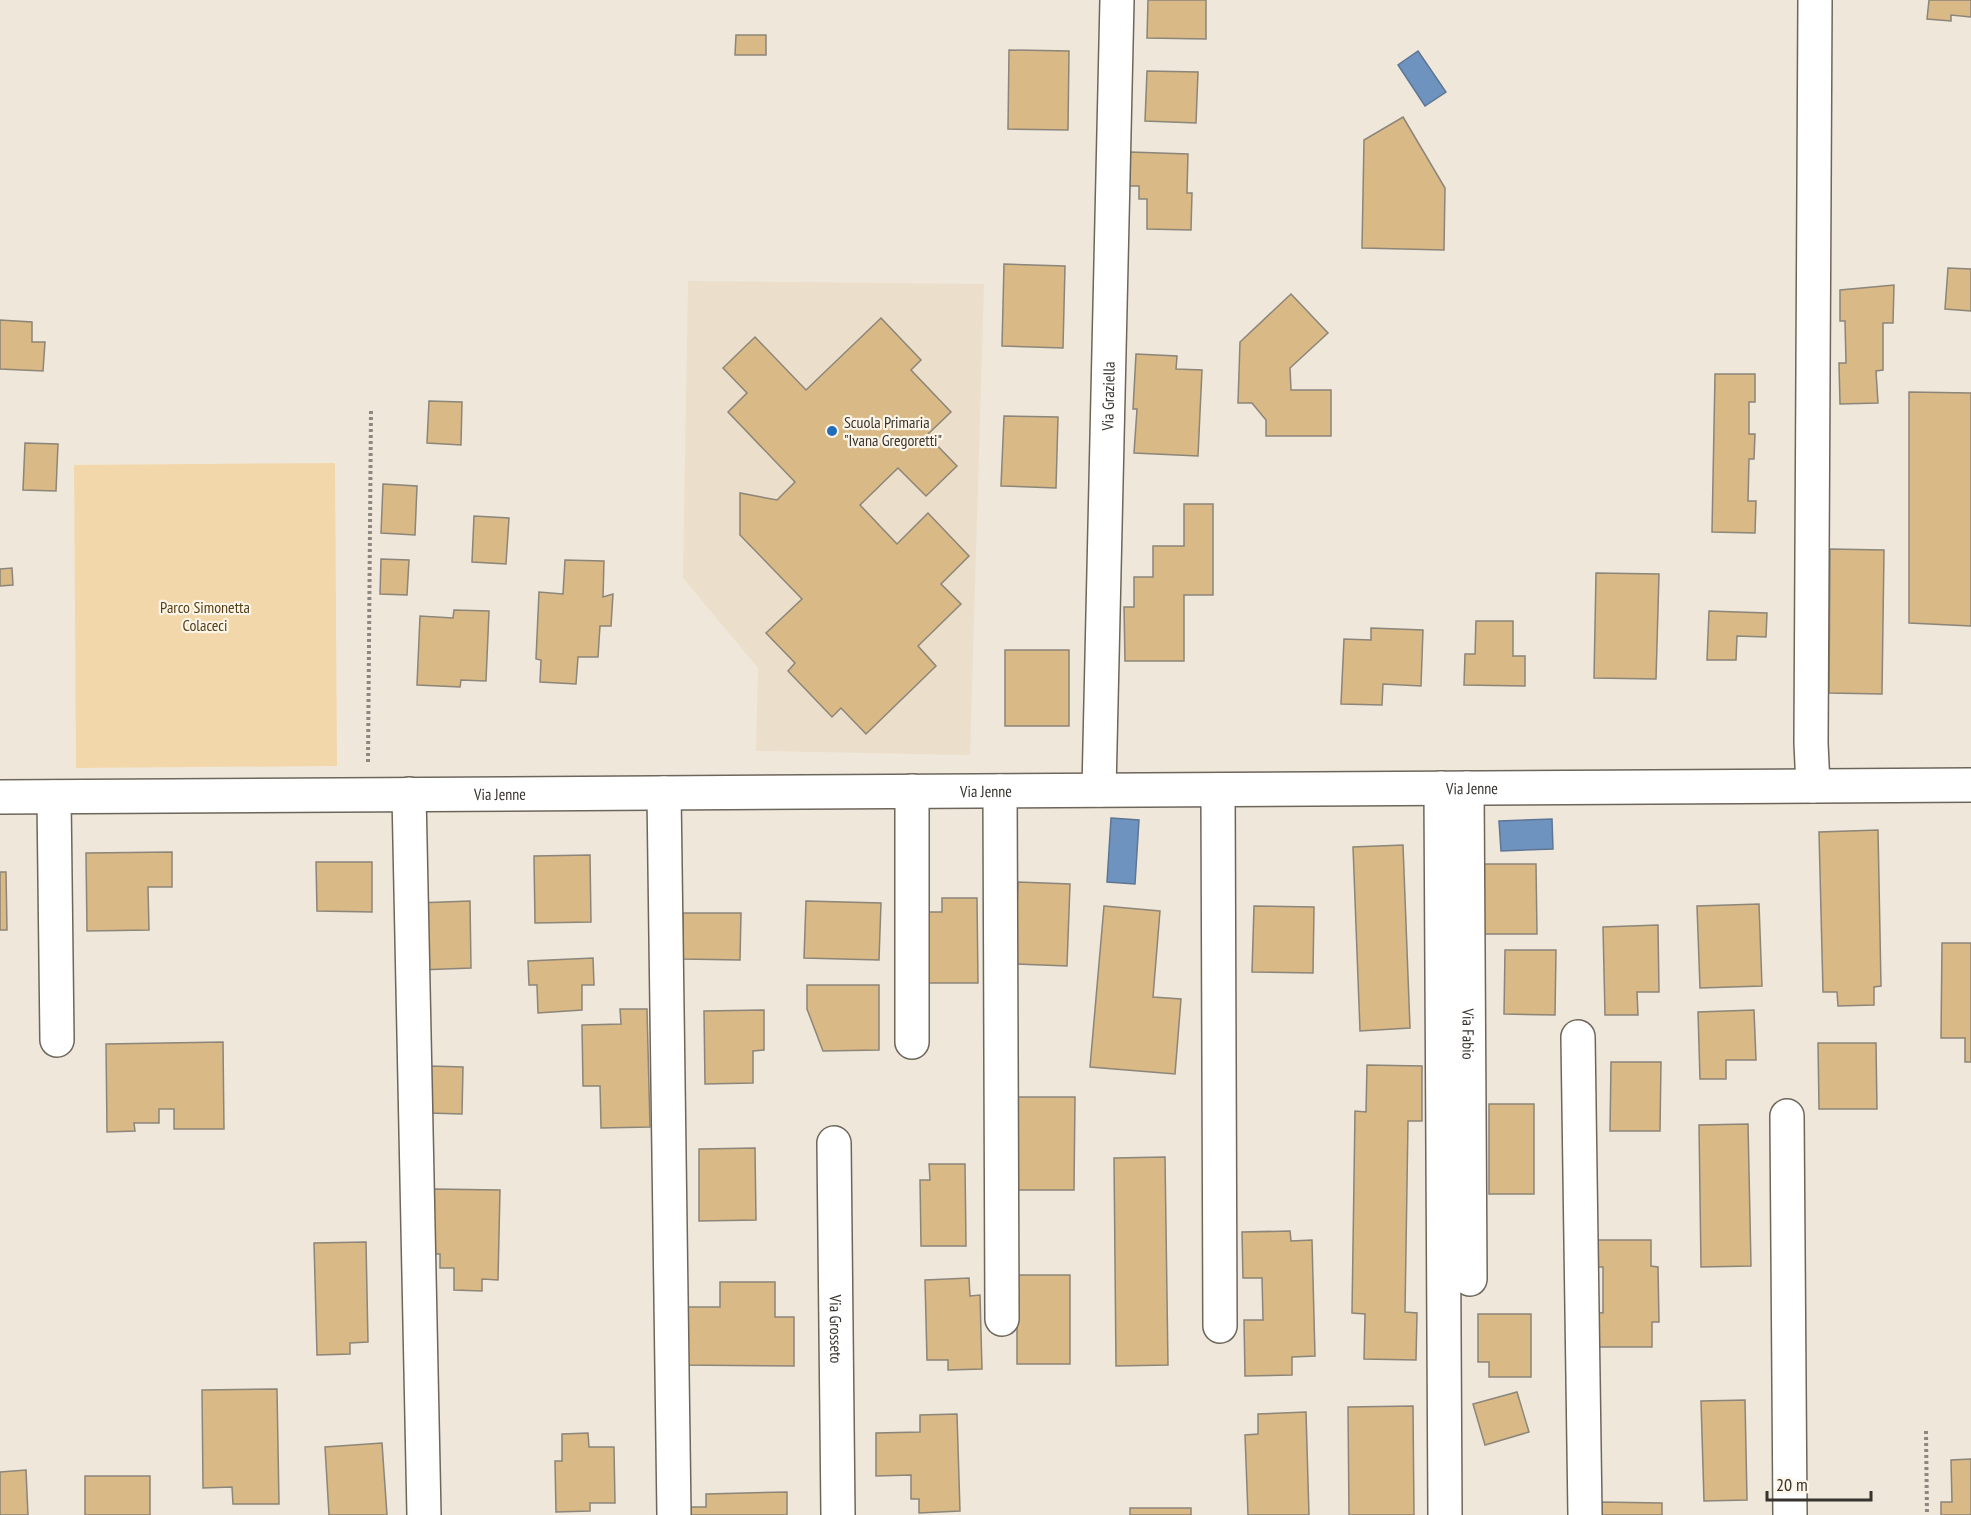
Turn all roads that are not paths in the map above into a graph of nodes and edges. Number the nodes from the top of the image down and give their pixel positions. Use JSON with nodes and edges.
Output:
{"nodes":[{"id":1,"x":1117,"y":0,"type":"edge"},
{"id":2,"x":1815,"y":0,"type":"edge"},
{"id":3,"x":1971,"y":785,"type":"edge"},
{"id":4,"x":1813,"y":786,"type":"junction"},
{"id":5,"x":1454,"y":788,"type":"junction"},
{"id":6,"x":1099,"y":790,"type":"junction"},
{"id":7,"x":1218,"y":790,"type":"junction"},
{"id":8,"x":912,"y":791,"type":"junction"},
{"id":9,"x":1000,"y":791,"type":"junction"},
{"id":10,"x":664,"y":793,"type":"junction"},
{"id":11,"x":409,"y":794,"type":"junction"},
{"id":12,"x":54,"y":796,"type":"junction"},
{"id":13,"x":0,"y":797,"type":"edge"},
{"id":14,"x":1578,"y":1037,"type":"dead end"},
{"id":15,"x":57,"y":1040,"type":"dead end"},
{"id":16,"x":912,"y":1042,"type":"dead end"},
{"id":17,"x":1787,"y":1116,"type":"dead end"},
{"id":18,"x":834,"y":1143,"type":"dead end"},
{"id":19,"x":1470,"y":1279,"type":"dead end"},
{"id":20,"x":1002,"y":1320,"type":"dead end"},
{"id":21,"x":1220,"y":1326,"type":"dead end"},
{"id":22,"x":424,"y":1515,"type":"edge"},
{"id":23,"x":674,"y":1515,"type":"edge"},
{"id":24,"x":838,"y":1515,"type":"edge"},
{"id":25,"x":1445,"y":1515,"type":"edge"},
{"id":26,"x":1585,"y":1515,"type":"edge"},
{"id":27,"x":1791,"y":1515,"type":"edge"}],
"edges":[{"from":1,"to":6,"type":"street","name":"Via Graziella"},
{"from":2,"to":4,"type":"street"},
{"from":3,"to":4,"type":"street","name":"Via Jenne"},
{"from":4,"to":5,"type":"street","name":"Via Jenne"},
{"from":5,"to":7,"type":"street","name":"Via Jenne"},
{"from":5,"to":19,"type":"street","name":"Via Fabio"},
{"from":5,"to":25,"type":"street"},
{"from":6,"to":7,"type":"street","name":"Via Jenne"},
{"from":6,"to":9,"type":"street","name":"Via Jenne"},
{"from":7,"to":21,"type":"street"},
{"from":8,"to":9,"type":"street","name":"Via Jenne"},
{"from":8,"to":10,"type":"street","name":"Via Jenne"},
{"from":8,"to":16,"type":"street"},
{"from":9,"to":20,"type":"street"},
{"from":10,"to":11,"type":"street","name":"Via Jenne"},
{"from":10,"to":23,"type":"street"},
{"from":11,"to":12,"type":"street","name":"Via Jenne"},
{"from":11,"to":22,"type":"street"},
{"from":12,"to":13,"type":"street","name":"Via Jenne"},
{"from":12,"to":15,"type":"street"},
{"from":14,"to":26,"type":"street"},
{"from":17,"to":27,"type":"street"},
{"from":18,"to":24,"type":"street","name":"Via Grosseto"}]}
